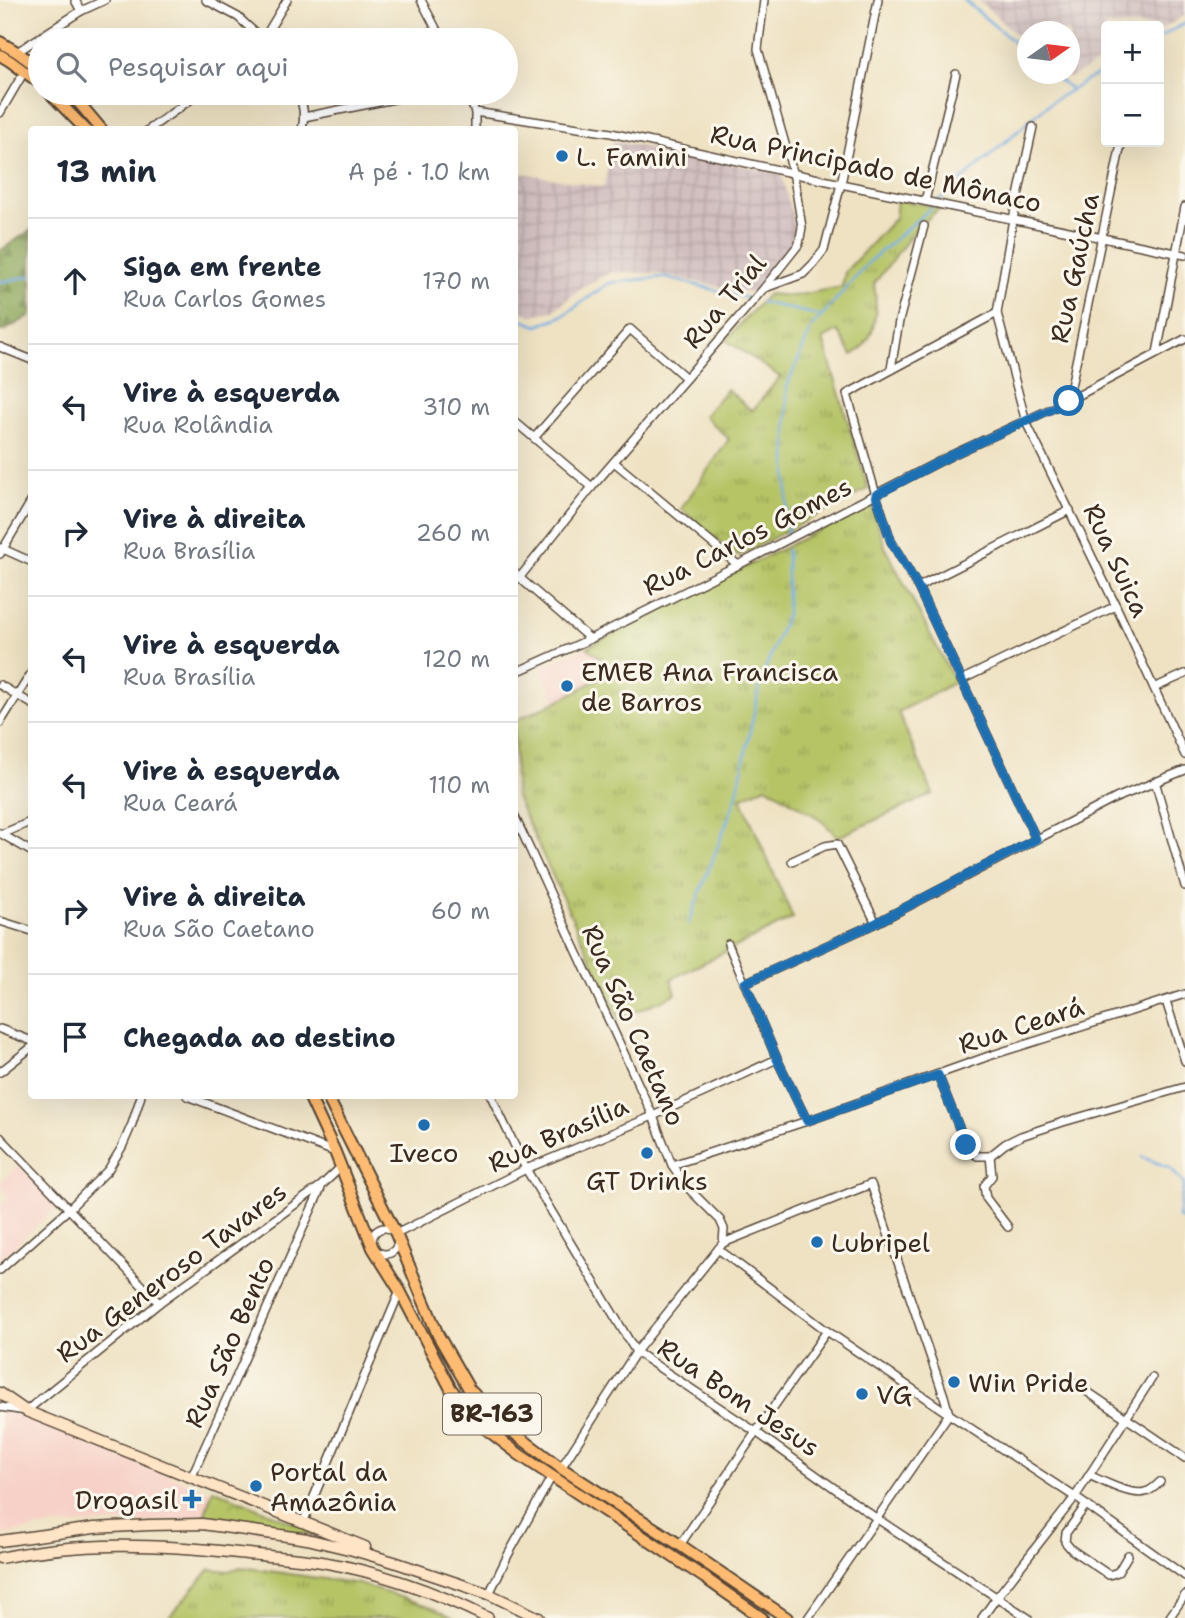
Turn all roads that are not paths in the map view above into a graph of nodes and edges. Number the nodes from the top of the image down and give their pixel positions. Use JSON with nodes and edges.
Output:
{"nodes":[{"id":1,"x":75,"y":0,"type":"edge"},
{"id":2,"x":105,"y":0,"type":"edge"},
{"id":3,"x":206,"y":0,"type":"edge"},
{"id":4,"x":287,"y":0,"type":"edge"},
{"id":5,"x":421,"y":0,"type":"edge"},
{"id":6,"x":764,"y":0,"type":"edge"},
{"id":7,"x":878,"y":0,"type":"edge"},
{"id":8,"x":81,"y":11,"type":"junction"},
{"id":9,"x":54,"y":28,"type":"edge"},
{"id":10,"x":250,"y":28,"type":"edge"},
{"id":11,"x":270,"y":28,"type":"edge"},
{"id":12,"x":436,"y":28,"type":"edge"},
{"id":13,"x":0,"y":42,"type":"edge"},
{"id":14,"x":28,"y":45,"type":"edge"},
{"id":15,"x":17,"y":52,"type":"junction"},
{"id":16,"x":0,"y":55,"type":"edge"},
{"id":17,"x":28,"y":60,"type":"edge"},
{"id":18,"x":24,"y":72,"type":"junction"},
{"id":19,"x":956,"y":74,"type":"dead end"},
{"id":20,"x":28,"y":75,"type":"edge"},
{"id":21,"x":62,"y":105,"type":"edge"},
{"id":22,"x":81,"y":105,"type":"edge"},
{"id":23,"x":183,"y":105,"type":"edge"},
{"id":24,"x":303,"y":105,"type":"edge"},
{"id":25,"x":364,"y":105,"type":"edge"},
{"id":26,"x":472,"y":105,"type":"edge"},
{"id":27,"x":475,"y":112,"type":"junction"},
{"id":28,"x":0,"y":113,"type":"edge"},
{"id":29,"x":304,"y":117,"type":"junction"},
{"id":30,"x":82,"y":126,"type":"edge"},
{"id":31,"x":99,"y":126,"type":"edge"},
{"id":32,"x":154,"y":126,"type":"edge"},
{"id":33,"x":303,"y":126,"type":"edge"},
{"id":34,"x":475,"y":126,"type":"edge"},
{"id":35,"x":1033,"y":127,"type":"dead end"},
{"id":36,"x":1120,"y":147,"type":"edge"},
{"id":37,"x":793,"y":172,"type":"junction"},
{"id":38,"x":841,"y":184,"type":"junction"},
{"id":39,"x":927,"y":202,"type":"junction"},
{"id":40,"x":1185,"y":207,"type":"edge"},
{"id":41,"x":1013,"y":219,"type":"junction"},
{"id":42,"x":924,"y":226,"type":"dead end"},
{"id":43,"x":1103,"y":238,"type":"junction"},
{"id":44,"x":1175,"y":253,"type":"junction"},
{"id":45,"x":1185,"y":255,"type":"edge"},
{"id":46,"x":764,"y":288,"type":"junction"},
{"id":47,"x":997,"y":313,"type":"junction"},
{"id":48,"x":1185,"y":339,"type":"edge"},
{"id":49,"x":2,"y":347,"type":"edge"},
{"id":50,"x":1157,"y":353,"type":"junction"},
{"id":51,"x":0,"y":358,"type":"edge"},
{"id":52,"x":28,"y":358,"type":"edge"},
{"id":53,"x":891,"y":369,"type":"junction"},
{"id":54,"x":686,"y":379,"type":"junction"},
{"id":55,"x":1069,"y":401,"type":"junction"},
{"id":56,"x":1026,"y":422,"type":"junction"},
{"id":57,"x":518,"y":424,"type":"edge"},
{"id":58,"x":534,"y":438,"type":"junction"},
{"id":59,"x":614,"y":462,"type":"junction"},
{"id":60,"x":592,"y":487,"type":"junction"},
{"id":61,"x":876,"y":495,"type":"junction"},
{"id":62,"x":28,"y":506,"type":"edge"},
{"id":63,"x":1070,"y":510,"type":"junction"},
{"id":64,"x":1,"y":550,"type":"edge"},
{"id":65,"x":28,"y":560,"type":"edge"},
{"id":66,"x":738,"y":565,"type":"junction"},
{"id":67,"x":518,"y":574,"type":"edge"},
{"id":68,"x":518,"y":576,"type":"edge"},
{"id":69,"x":918,"y":587,"type":"junction"},
{"id":70,"x":1116,"y":606,"type":"junction"},
{"id":71,"x":590,"y":639,"type":"junction"},
{"id":72,"x":518,"y":671,"type":"edge"},
{"id":73,"x":1185,"y":674,"type":"edge"},
{"id":74,"x":28,"y":678,"type":"edge"},
{"id":75,"x":961,"y":680,"type":"junction"},
{"id":76,"x":0,"y":685,"type":"edge"},
{"id":77,"x":1154,"y":688,"type":"junction"},
{"id":78,"x":17,"y":695,"type":"junction"},
{"id":79,"x":28,"y":702,"type":"edge"},
{"id":80,"x":0,"y":723,"type":"edge"},
{"id":81,"x":1185,"y":755,"type":"edge"},
{"id":82,"x":1185,"y":770,"type":"edge"},
{"id":83,"x":1155,"y":781,"type":"junction"},
{"id":84,"x":28,"y":823,"type":"edge"},
{"id":85,"x":518,"y":824,"type":"edge"},
{"id":86,"x":1,"y":834,"type":"edge"},
{"id":87,"x":1036,"y":839,"type":"junction"},
{"id":88,"x":28,"y":850,"type":"edge"},
{"id":89,"x":792,"y":861,"type":"dead end"},
{"id":90,"x":1185,"y":886,"type":"edge"},
{"id":91,"x":0,"y":921,"type":"edge"},
{"id":92,"x":876,"y":923,"type":"junction"},
{"id":93,"x":28,"y":930,"type":"edge"},
{"id":94,"x":728,"y":944,"type":"dead end"},
{"id":95,"x":745,"y":983,"type":"junction"},
{"id":96,"x":1185,"y":994,"type":"edge"},
{"id":97,"x":1166,"y":1001,"type":"junction"},
{"id":98,"x":0,"y":1029,"type":"edge"},
{"id":99,"x":28,"y":1040,"type":"edge"},
{"id":100,"x":28,"y":1050,"type":"edge"},
{"id":101,"x":777,"y":1059,"type":"junction"},
{"id":102,"x":1185,"y":1061,"type":"edge"},
{"id":103,"x":0,"y":1072,"type":"edge"},
{"id":104,"x":938,"y":1075,"type":"junction"},
{"id":105,"x":1185,"y":1087,"type":"edge"},
{"id":106,"x":141,"y":1099,"type":"edge"},
{"id":107,"x":195,"y":1099,"type":"edge"},
{"id":108,"x":310,"y":1099,"type":"edge"},
{"id":109,"x":328,"y":1099,"type":"edge"},
{"id":110,"x":492,"y":1099,"type":"edge"},
{"id":111,"x":653,"y":1116,"type":"junction"},
{"id":112,"x":807,"y":1121,"type":"junction"},
{"id":113,"x":0,"y":1137,"type":"edge"},
{"id":114,"x":335,"y":1152,"type":"junction"},
{"id":115,"x":990,"y":1156,"type":"junction"},
{"id":116,"x":672,"y":1165,"type":"junction"},
{"id":117,"x":341,"y":1167,"type":"junction"},
{"id":118,"x":526,"y":1169,"type":"junction"},
{"id":119,"x":322,"y":1185,"type":"junction"},
{"id":120,"x":69,"y":1208,"type":"junction"},
{"id":121,"x":1009,"y":1227,"type":"dead end"},
{"id":122,"x":396,"y":1234,"type":"junction"},
{"id":123,"x":721,"y":1246,"type":"junction"},
{"id":124,"x":373,"y":1248,"type":"junction"},
{"id":125,"x":0,"y":1270,"type":"edge"},
{"id":126,"x":400,"y":1291,"type":"junction"},
{"id":127,"x":159,"y":1303,"type":"junction"},
{"id":128,"x":827,"y":1331,"type":"junction"},
{"id":129,"x":636,"y":1352,"type":"junction"},
{"id":130,"x":1152,"y":1378,"type":"dead end"},
{"id":131,"x":1073,"y":1382,"type":"dead end"},
{"id":132,"x":0,"y":1393,"type":"edge"},
{"id":133,"x":0,"y":1407,"type":"edge"},
{"id":134,"x":26,"y":1411,"type":"junction"},
{"id":135,"x":949,"y":1414,"type":"junction"},
{"id":136,"x":1128,"y":1418,"type":"junction"},
{"id":137,"x":756,"y":1432,"type":"junction"},
{"id":138,"x":1185,"y":1458,"type":"edge"},
{"id":139,"x":556,"y":1472,"type":"junction"},
{"id":140,"x":1089,"y":1475,"type":"junction"},
{"id":141,"x":191,"y":1478,"type":"junction"},
{"id":142,"x":1160,"y":1482,"type":"dead end"},
{"id":143,"x":1075,"y":1497,"type":"junction"},
{"id":144,"x":1086,"y":1505,"type":"junction"},
{"id":145,"x":877,"y":1518,"type":"junction"},
{"id":146,"x":303,"y":1523,"type":"junction"},
{"id":147,"x":0,"y":1541,"type":"edge"},
{"id":148,"x":680,"y":1545,"type":"junction"},
{"id":149,"x":1128,"y":1555,"type":"dead end"},
{"id":150,"x":0,"y":1558,"type":"edge"},
{"id":151,"x":431,"y":1573,"type":"junction"},
{"id":152,"x":1185,"y":1576,"type":"edge"},
{"id":153,"x":489,"y":1594,"type":"junction"},
{"id":154,"x":1185,"y":1595,"type":"edge"},
{"id":155,"x":997,"y":1597,"type":"junction"},
{"id":156,"x":488,"y":1618,"type":"edge"},
{"id":157,"x":540,"y":1618,"type":"edge"},
{"id":158,"x":762,"y":1618,"type":"edge"},
{"id":159,"x":787,"y":1618,"type":"edge"},
{"id":160,"x":808,"y":1618,"type":"edge"},
{"id":161,"x":982,"y":1618,"type":"edge"},
{"id":162,"x":1028,"y":1618,"type":"edge"},
{"id":163,"x":1169,"y":1618,"type":"edge"}],
"edges":[{"from":1,"to":8,"type":"street"},
{"from":2,"to":8,"type":"street"},
{"from":3,"to":10,"type":"street"},
{"from":4,"to":11,"type":"street"},
{"from":5,"to":12,"type":"street"},
{"from":6,"to":37,"type":"street","name":"Rua Trial"},
{"from":7,"to":38,"type":"street"},
{"from":8,"to":9,"type":"street"},
{"from":13,"to":15,"type":"main road"},
{"from":14,"to":15,"type":"street"},
{"from":15,"to":17,"type":"main road"},
{"from":16,"to":18,"type":"main road"},
{"from":18,"to":20,"type":"main road"},
{"from":18,"to":28,"type":"street"},
{"from":19,"to":39,"type":"street"},
{"from":21,"to":30,"type":"main road"},
{"from":22,"to":31,"type":"main road"},
{"from":23,"to":32,"type":"street"},
{"from":24,"to":29,"type":"street"},
{"from":25,"to":29,"type":"street"},
{"from":26,"to":27,"type":"street"},
{"from":27,"to":34,"type":"street"},
{"from":27,"to":37,"type":"street","name":"Rua Principado de Mônaco"},
{"from":29,"to":33,"type":"street"},
{"from":35,"to":41,"type":"street"},
{"from":36,"to":43,"type":"street","name":"Rua Gaúcha"},
{"from":37,"to":38,"type":"street","name":"Rua Principado de Mônaco"},
{"from":37,"to":46,"type":"street","name":"Rua Trial"},
{"from":38,"to":39,"type":"street","name":"Rua Principado de Mônaco"},
{"from":38,"to":46,"type":"street"},
{"from":39,"to":41,"type":"street","name":"Rua Principado de Mônaco"},
{"from":40,"to":44,"type":"street"},
{"from":41,"to":43,"type":"street","name":"Rua Principado de Mônaco"},
{"from":41,"to":47,"type":"street"},
{"from":42,"to":53,"type":"street"},
{"from":43,"to":44,"type":"street","name":"Rua Principado de Mônaco"},
{"from":43,"to":55,"type":"street","name":"Rua Gaúcha"},
{"from":44,"to":45,"type":"street","name":"Rua Principado de Mônaco"},
{"from":44,"to":50,"type":"street"},
{"from":46,"to":54,"type":"street","name":"Rua Trial"},
{"from":47,"to":53,"type":"street"},
{"from":47,"to":56,"type":"street","name":"Rua Suica"},
{"from":48,"to":50,"type":"street","name":"Rua Carlos Gomes"},
{"from":49,"to":51,"type":"street"},
{"from":49,"to":52,"type":"street"},
{"from":50,"to":55,"type":"street","name":"Rua Carlos Gomes"},
{"from":53,"to":61,"type":"street"},
{"from":54,"to":58,"type":"street"},
{"from":54,"to":59,"type":"street","name":"Rua Trial"},
{"from":55,"to":56,"type":"street","name":"Rua Carlos Gomes"},
{"from":56,"to":61,"type":"street","name":"Rua Carlos Gomes"},
{"from":56,"to":63,"type":"street","name":"Rua Suica"},
{"from":57,"to":58,"type":"street"},
{"from":58,"to":60,"type":"street"},
{"from":59,"to":60,"type":"street","name":"Rua Trial"},
{"from":59,"to":66,"type":"street"},
{"from":60,"to":67,"type":"street","name":"Rua Trial"},
{"from":61,"to":66,"type":"street","name":"Rua Carlos Gomes"},
{"from":61,"to":69,"type":"street"},
{"from":62,"to":64,"type":"street"},
{"from":63,"to":69,"type":"street"},
{"from":63,"to":70,"type":"street","name":"Rua Suica"},
{"from":64,"to":65,"type":"street"},
{"from":66,"to":71,"type":"street","name":"Rua Carlos Gomes"},
{"from":68,"to":71,"type":"street"},
{"from":69,"to":75,"type":"street"},
{"from":70,"to":75,"type":"street"},
{"from":70,"to":77,"type":"street","name":"Rua Suica"},
{"from":71,"to":72,"type":"street","name":"Rua Carlos Gomes"},
{"from":73,"to":77,"type":"street"},
{"from":74,"to":78,"type":"street"},
{"from":75,"to":87,"type":"street"},
{"from":76,"to":78,"type":"street"},
{"from":77,"to":81,"type":"street","name":"Rua Suica"},
{"from":78,"to":79,"type":"street"},
{"from":78,"to":80,"type":"street"},
{"from":82,"to":83,"type":"street"},
{"from":83,"to":87,"type":"street"},
{"from":83,"to":90,"type":"street"},
{"from":84,"to":86,"type":"street"},
{"from":85,"to":111,"type":"street","name":"Rua São Caetano"},
{"from":86,"to":88,"type":"street"},
{"from":87,"to":92,"type":"street"},
{"from":89,"to":92,"type":"street"},
{"from":91,"to":93,"type":"street"},
{"from":92,"to":95,"type":"street"},
{"from":94,"to":95,"type":"street"},
{"from":95,"to":101,"type":"street"},
{"from":96,"to":97,"type":"street","name":"Rua Ceará"},
{"from":97,"to":102,"type":"street"},
{"from":97,"to":104,"type":"street","name":"Rua Ceará"},
{"from":98,"to":99,"type":"street"},
{"from":100,"to":103,"type":"street"},
{"from":101,"to":111,"type":"street","name":"Rua Brasília"},
{"from":101,"to":112,"type":"street"},
{"from":104,"to":112,"type":"street","name":"Rua Ceará"},
{"from":104,"to":115,"type":"street"},
{"from":105,"to":115,"type":"street"},
{"from":106,"to":120,"type":"street"},
{"from":107,"to":114,"type":"street"},
{"from":108,"to":114,"type":"main road","number":"BR-163"},
{"from":109,"to":122,"type":"main road","number":"BR-163"},
{"from":110,"to":118,"type":"street","name":"Rua Bom Jesus"},
{"from":111,"to":116,"type":"street","name":"Rua São Caetano"},
{"from":111,"to":118,"type":"street","name":"Rua Brasília"},
{"from":112,"to":116,"type":"street","name":"Rua Ceará"},
{"from":113,"to":120,"type":"street"},
{"from":114,"to":117,"type":"main road","number":"BR-163"},
{"from":115,"to":121,"type":"street"},
{"from":116,"to":123,"type":"street","name":"Rua São Caetano"},
{"from":117,"to":119,"type":"street","name":"Rua Generoso Tavares"},
{"from":117,"to":124,"type":"main road","number":"BR-163"},
{"from":118,"to":122,"type":"street","name":"Rua Brasília"},
{"from":118,"to":129,"type":"street","name":"Rua Bom Jesus"},
{"from":119,"to":127,"type":"street","name":"Rua Generoso Tavares"},
{"from":119,"to":141,"type":"street","name":"Rua São Bento"},
{"from":120,"to":125,"type":"street"},
{"from":120,"to":127,"type":"street"},
{"from":122,"to":124,"type":"street"},
{"from":122,"to":124,"type":"street"},
{"from":122,"to":139,"type":"main road","number":"BR-163"},
{"from":123,"to":128,"type":"street"},
{"from":123,"to":129,"type":"street"},
{"from":123,"to":135,"type":"street"},
{"from":124,"to":126,"type":"main road","number":"BR-163"},
{"from":126,"to":139,"type":"main road","number":"BR-163"},
{"from":126,"to":146,"type":"street"},
{"from":127,"to":134,"type":"street","name":"Rua Generoso Tavares"},
{"from":128,"to":135,"type":"street"},
{"from":128,"to":137,"type":"street"},
{"from":129,"to":137,"type":"street","name":"Rua Bom Jesus"},
{"from":129,"to":139,"type":"street"},
{"from":130,"to":136,"type":"street"},
{"from":131,"to":136,"type":"street"},
{"from":132,"to":134,"type":"main road"},
{"from":133,"to":134,"type":"street"},
{"from":134,"to":141,"type":"main road"},
{"from":135,"to":143,"type":"street"},
{"from":135,"to":145,"type":"street"},
{"from":136,"to":138,"type":"street"},
{"from":136,"to":140,"type":"street"},
{"from":137,"to":145,"type":"street","name":"Rua Bom Jesus"},
{"from":137,"to":148,"type":"street"},
{"from":139,"to":148,"type":"main road","number":"BR-163"},
{"from":139,"to":153,"type":"street"},
{"from":139,"to":158,"type":"main road","number":"BR-163"},
{"from":140,"to":142,"type":"street"},
{"from":140,"to":143,"type":"street"},
{"from":141,"to":146,"type":"main road"},
{"from":143,"to":144,"type":"street"},
{"from":143,"to":155,"type":"street"},
{"from":144,"to":149,"type":"street"},
{"from":144,"to":152,"type":"street"},
{"from":145,"to":155,"type":"street","name":"Rua Bom Jesus"},
{"from":145,"to":160,"type":"street"},
{"from":146,"to":151,"type":"main road"},
{"from":147,"to":151,"type":"main road"},
{"from":148,"to":159,"type":"main road","number":"BR-163"},
{"from":150,"to":156,"type":"main road"},
{"from":151,"to":153,"type":"main road"},
{"from":153,"to":157,"type":"main road"},
{"from":154,"to":163,"type":"street"},
{"from":155,"to":161,"type":"street"},
{"from":155,"to":162,"type":"street","name":"Rua Bom Jesus"}]}
